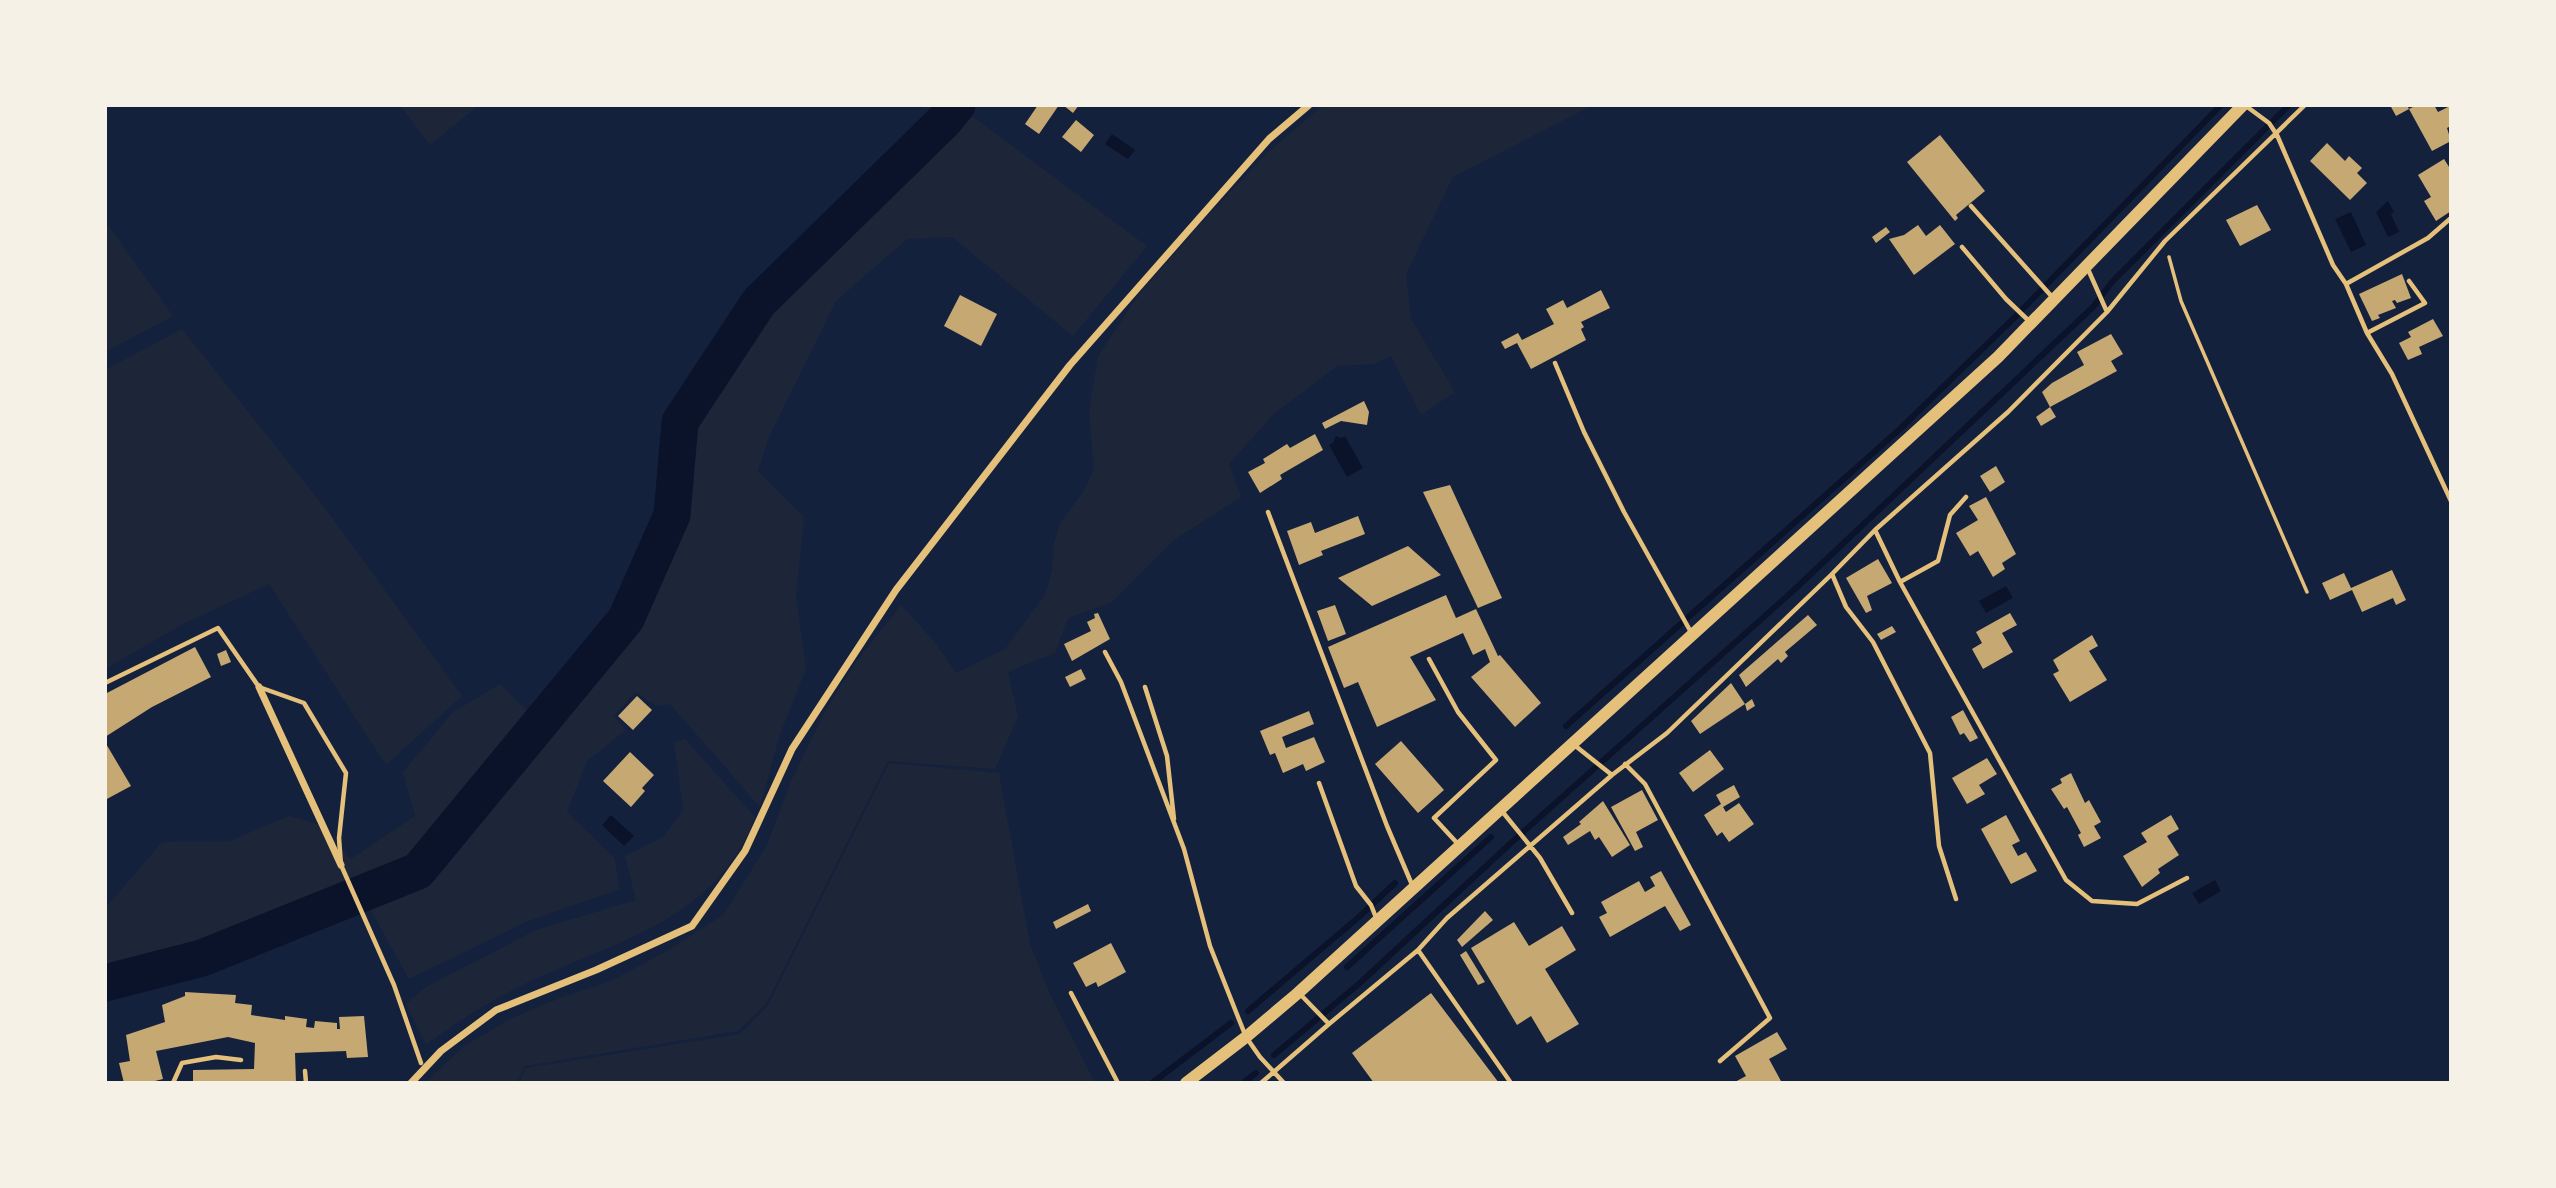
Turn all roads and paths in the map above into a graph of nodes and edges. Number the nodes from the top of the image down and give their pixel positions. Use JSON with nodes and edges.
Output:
{"nodes":[{"id":1,"x":1310,"y":105,"type":"edge"},
{"id":2,"x":2244,"y":105,"type":"edge"},
{"id":3,"x":2305,"y":105,"type":"edge"},
{"id":4,"x":2277,"y":135,"type":"junction"},
{"id":5,"x":1971,"y":206,"type":"dead end"},
{"id":6,"x":2451,"y":218,"type":"edge"},
{"id":7,"x":2165,"y":241,"type":"junction"},
{"id":8,"x":1962,"y":247,"type":"dead end"},
{"id":9,"x":2087,"y":266,"type":"junction"},
{"id":10,"x":2409,"y":281,"type":"dead end"},
{"id":11,"x":2346,"y":284,"type":"junction"},
{"id":12,"x":2054,"y":300,"type":"junction"},
{"id":13,"x":2106,"y":312,"type":"junction"},
{"id":14,"x":2031,"y":323,"type":"junction"},
{"id":15,"x":2367,"y":333,"type":"junction"},
{"id":16,"x":1555,"y":363,"type":"dead end"},
{"id":17,"x":1966,"y":497,"type":"dead end"},
{"id":18,"x":2451,"y":500,"type":"edge"},
{"id":19,"x":1268,"y":512,"type":"dead end"},
{"id":20,"x":1875,"y":530,"type":"junction"},
{"id":21,"x":1832,"y":574,"type":"junction"},
{"id":22,"x":1900,"y":582,"type":"junction"},
{"id":23,"x":2308,"y":592,"type":"dead end"},
{"id":24,"x":1693,"y":635,"type":"junction"},
{"id":25,"x":1105,"y":652,"type":"dead end"},
{"id":26,"x":1429,"y":659,"type":"dead end"},
{"id":27,"x":105,"y":683,"type":"edge"},
{"id":28,"x":259,"y":687,"type":"junction"},
{"id":29,"x":1145,"y":687,"type":"dead end"},
{"id":30,"x":1573,"y":744,"type":"junction"},
{"id":31,"x":1625,"y":764,"type":"junction"},
{"id":32,"x":1612,"y":775,"type":"junction"},
{"id":33,"x":1319,"y":783,"type":"dead end"},
{"id":34,"x":1500,"y":810,"type":"junction"},
{"id":35,"x":1174,"y":823,"type":"junction"},
{"id":36,"x":1529,"y":844,"type":"junction"},
{"id":37,"x":1460,"y":846,"type":"junction"},
{"id":38,"x":341,"y":865,"type":"junction"},
{"id":39,"x":2187,"y":878,"type":"dead end"},
{"id":40,"x":1414,"y":888,"type":"junction"},
{"id":41,"x":1956,"y":899,"type":"dead end"},
{"id":42,"x":1572,"y":912,"type":"dead end"},
{"id":43,"x":1378,"y":921,"type":"junction"},
{"id":44,"x":1418,"y":950,"type":"junction"},
{"id":45,"x":1071,"y":993,"type":"dead end"},
{"id":46,"x":1298,"y":993,"type":"junction"},
{"id":47,"x":1329,"y":1024,"type":"junction"},
{"id":48,"x":1246,"y":1037,"type":"junction"},
{"id":49,"x":241,"y":1060,"type":"dead end"},
{"id":50,"x":1720,"y":1060,"type":"dead end"},
{"id":51,"x":421,"y":1063,"type":"dead end"},
{"id":52,"x":305,"y":1071,"type":"dead end"},
{"id":53,"x":1275,"y":1073,"type":"junction"},
{"id":54,"x":173,"y":1083,"type":"edge"},
{"id":55,"x":306,"y":1083,"type":"edge"},
{"id":56,"x":411,"y":1083,"type":"edge"},
{"id":57,"x":1118,"y":1083,"type":"edge"},
{"id":58,"x":1186,"y":1083,"type":"edge"},
{"id":59,"x":1261,"y":1083,"type":"edge"},
{"id":60,"x":1284,"y":1083,"type":"edge"},
{"id":61,"x":1511,"y":1083,"type":"edge"}],
"edges":[{"from":1,"to":56,"type":"street"},
{"from":2,"to":4,"type":"lane"},
{"from":2,"to":9,"type":"main road"},
{"from":3,"to":4,"type":"lane"},
{"from":4,"to":7,"type":"lane"},
{"from":4,"to":11,"type":"lane"},
{"from":5,"to":12,"type":"lane"},
{"from":6,"to":11,"type":"lane"},
{"from":7,"to":13,"type":"lane"},
{"from":7,"to":23,"type":"path"},
{"from":8,"to":14,"type":"lane"},
{"from":9,"to":12,"type":"main road"},
{"from":9,"to":13,"type":"lane"},
{"from":10,"to":15,"type":"lane"},
{"from":11,"to":15,"type":"lane"},
{"from":12,"to":14,"type":"main road"},
{"from":13,"to":20,"type":"lane"},
{"from":14,"to":24,"type":"main road"},
{"from":15,"to":18,"type":"lane"},
{"from":16,"to":24,"type":"lane"},
{"from":17,"to":22,"type":"lane"},
{"from":19,"to":40,"type":"lane"},
{"from":20,"to":21,"type":"lane"},
{"from":20,"to":22,"type":"lane"},
{"from":21,"to":31,"type":"lane"},
{"from":21,"to":41,"type":"lane"},
{"from":22,"to":39,"type":"lane"},
{"from":24,"to":30,"type":"main road"},
{"from":25,"to":35,"type":"lane"},
{"from":26,"to":37,"type":"lane"},
{"from":27,"to":28,"type":"lane"},
{"from":28,"to":38,"type":"street"},
{"from":28,"to":38,"type":"lane"},
{"from":29,"to":35,"type":"lane"},
{"from":30,"to":32,"type":"lane"},
{"from":30,"to":34,"type":"main road"},
{"from":31,"to":32,"type":"lane"},
{"from":31,"to":50,"type":"lane"},
{"from":32,"to":36,"type":"lane"},
{"from":33,"to":43,"type":"lane"},
{"from":34,"to":36,"type":"lane"},
{"from":34,"to":37,"type":"main road"},
{"from":35,"to":48,"type":"lane"},
{"from":36,"to":42,"type":"lane"},
{"from":36,"to":44,"type":"lane"},
{"from":37,"to":40,"type":"main road"},
{"from":38,"to":51,"type":"lane"},
{"from":40,"to":43,"type":"main road"},
{"from":43,"to":46,"type":"main road"},
{"from":44,"to":47,"type":"lane"},
{"from":44,"to":61,"type":"lane"},
{"from":45,"to":57,"type":"lane"},
{"from":46,"to":47,"type":"lane"},
{"from":46,"to":48,"type":"main road"},
{"from":47,"to":53,"type":"lane"},
{"from":48,"to":53,"type":"lane"},
{"from":48,"to":58,"type":"main road"},
{"from":49,"to":54,"type":"lane"},
{"from":52,"to":55,"type":"lane"},
{"from":53,"to":59,"type":"lane"},
{"from":53,"to":60,"type":"lane"}]}
